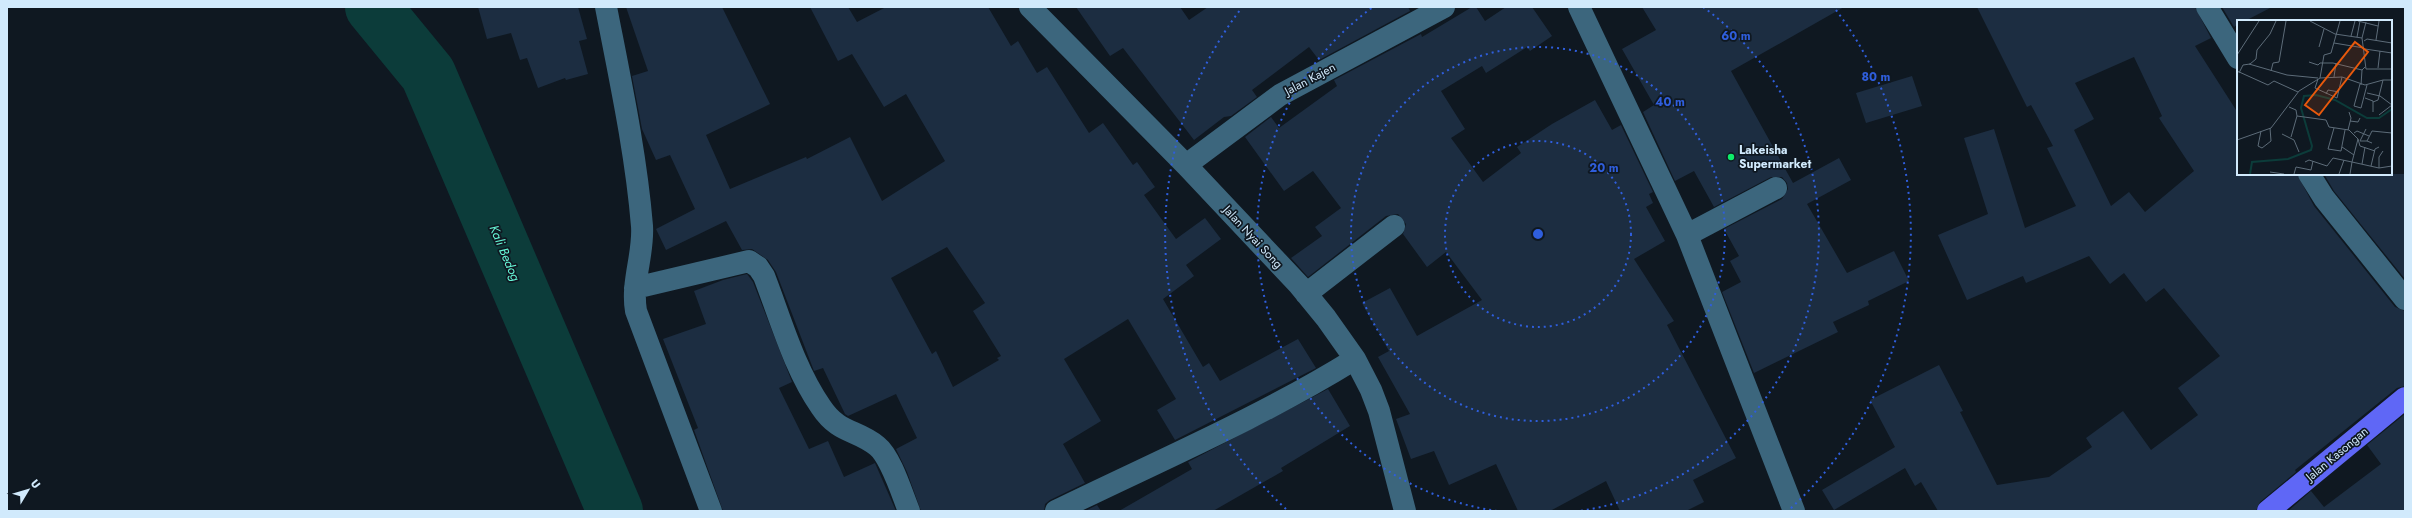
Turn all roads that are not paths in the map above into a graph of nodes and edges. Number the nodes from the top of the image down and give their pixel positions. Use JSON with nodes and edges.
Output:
{"nodes":[{"id":1,"x":606,"y":7,"type":"edge"},
{"id":2,"x":1030,"y":7,"type":"edge"},
{"id":3,"x":1444,"y":7,"type":"edge"},
{"id":4,"x":1579,"y":7,"type":"edge"},
{"id":5,"x":2207,"y":7,"type":"edge"},
{"id":6,"x":2237,"y":56,"type":"edge"},
{"id":7,"x":1186,"y":165,"type":"junction"},
{"id":8,"x":2310,"y":175,"type":"edge"},
{"id":9,"x":1776,"y":188,"type":"dead end"},
{"id":10,"x":1394,"y":226,"type":"dead end"},
{"id":11,"x":1686,"y":235,"type":"junction"},
{"id":12,"x":635,"y":288,"type":"junction"},
{"id":13,"x":1306,"y":294,"type":"junction"},
{"id":14,"x":2405,"y":299,"type":"edge"},
{"id":15,"x":1355,"y":359,"type":"junction"},
{"id":16,"x":2405,"y":398,"type":"edge"},
{"id":17,"x":711,"y":511,"type":"edge"},
{"id":18,"x":909,"y":511,"type":"edge"},
{"id":19,"x":1056,"y":511,"type":"edge"},
{"id":20,"x":1405,"y":511,"type":"edge"},
{"id":21,"x":1794,"y":511,"type":"edge"},
{"id":22,"x":2268,"y":511,"type":"edge"}],
"edges":[{"from":1,"to":12,"type":"street"},
{"from":2,"to":7,"type":"street","name":"Jalan Nyai Song"},
{"from":3,"to":7,"type":"street","name":"Jalan Kajen"},
{"from":4,"to":11,"type":"street"},
{"from":5,"to":6,"type":"street"},
{"from":7,"to":13,"type":"street","name":"Jalan Nyai Song"},
{"from":8,"to":14,"type":"street"},
{"from":9,"to":11,"type":"street"},
{"from":10,"to":13,"type":"street"},
{"from":11,"to":21,"type":"street"},
{"from":12,"to":17,"type":"street"},
{"from":12,"to":18,"type":"street"},
{"from":13,"to":15,"type":"street","name":"Jalan Nyai Song"},
{"from":15,"to":19,"type":"street"},
{"from":15,"to":20,"type":"street","name":"Jalan Nyai Song"},
{"from":16,"to":22,"type":"main road","name":"Jalan Kasongan"}]}
